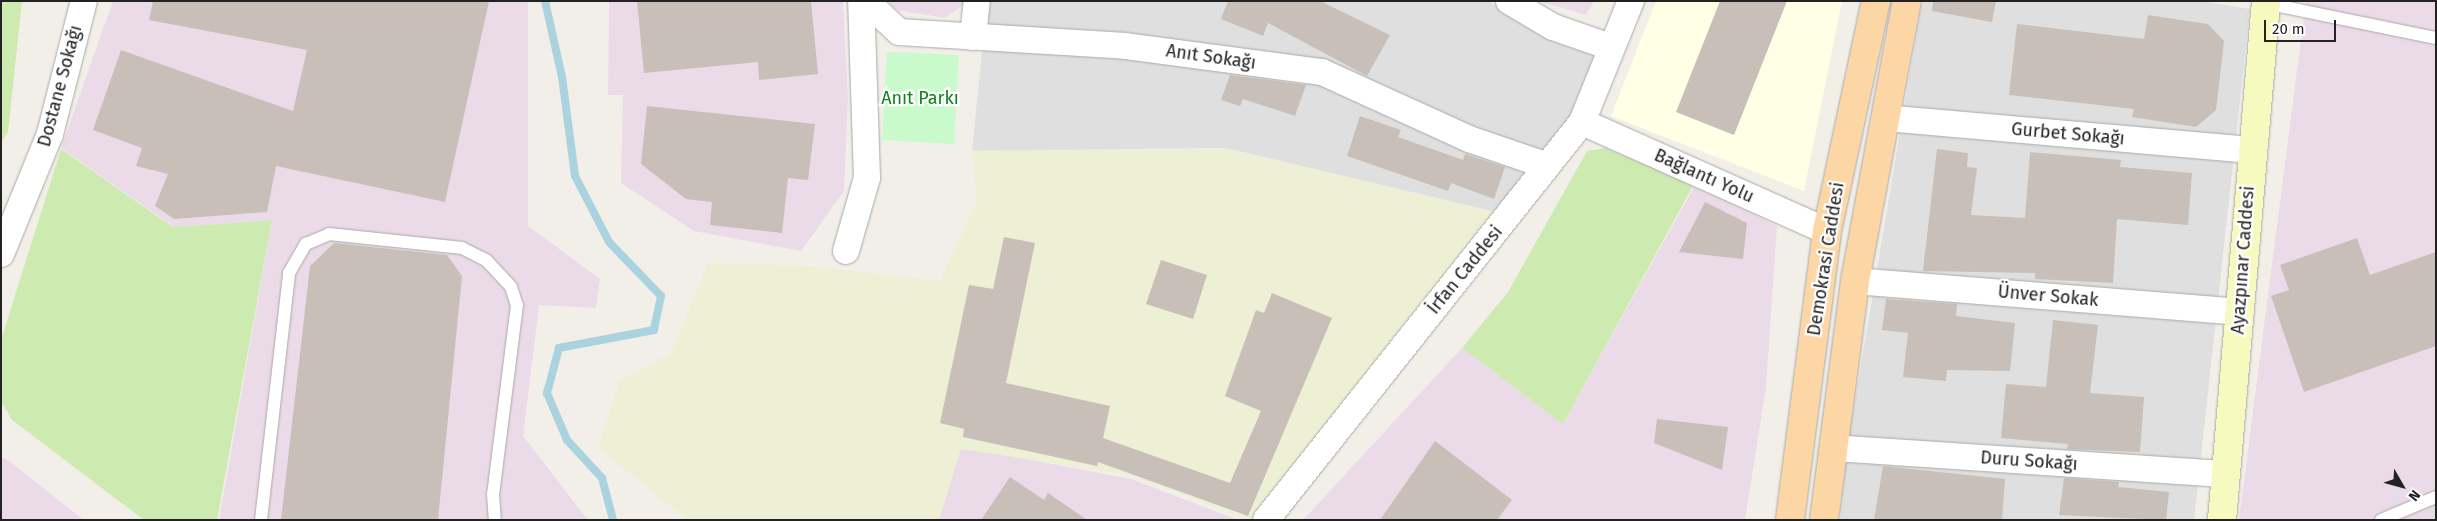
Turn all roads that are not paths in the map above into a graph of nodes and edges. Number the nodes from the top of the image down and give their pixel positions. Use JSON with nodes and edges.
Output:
{"nodes":[{"id":1,"x":84,"y":1,"type":"edge"},
{"id":2,"x":861,"y":1,"type":"edge"},
{"id":3,"x":866,"y":1,"type":"edge"},
{"id":4,"x":978,"y":1,"type":"edge"},
{"id":5,"x":1509,"y":1,"type":"edge"},
{"id":6,"x":1632,"y":1,"type":"edge"},
{"id":7,"x":1876,"y":1,"type":"edge"},
{"id":8,"x":1908,"y":1,"type":"edge"},
{"id":9,"x":2261,"y":2,"type":"edge"},
{"id":10,"x":973,"y":37,"type":"junction"},
{"id":11,"x":2436,"y":38,"type":"edge"},
{"id":12,"x":1610,"y":47,"type":"junction"},
{"id":13,"x":1885,"y":118,"type":"junction"},
{"id":14,"x":1582,"y":122,"type":"junction"},
{"id":15,"x":2250,"y":150,"type":"junction"},
{"id":16,"x":1548,"y":166,"type":"junction"},
{"id":17,"x":1827,"y":231,"type":"junction"},
{"id":18,"x":846,"y":251,"type":"dead end"},
{"id":19,"x":1,"y":254,"type":"edge"},
{"id":20,"x":1855,"y":281,"type":"junction"},
{"id":21,"x":2241,"y":312,"type":"junction"},
{"id":22,"x":1833,"y":448,"type":"junction"},
{"id":23,"x":2225,"y":474,"type":"junction"},
{"id":24,"x":2436,"y":497,"type":"edge"},
{"id":25,"x":261,"y":520,"type":"edge"},
{"id":26,"x":495,"y":520,"type":"edge"},
{"id":27,"x":1266,"y":520,"type":"edge"},
{"id":28,"x":1790,"y":520,"type":"edge"},
{"id":29,"x":1824,"y":520,"type":"edge"},
{"id":30,"x":2222,"y":520,"type":"edge"},
{"id":31,"x":2381,"y":520,"type":"edge"}],
"edges":[{"from":1,"to":19,"type":"street","name":"Dostane Sokağı"},
{"from":2,"to":18,"type":"street"},
{"from":3,"to":10,"type":"street","name":"Anıt Sokağı"},
{"from":4,"to":10,"type":"street"},
{"from":5,"to":12,"type":"street"},
{"from":6,"to":12,"type":"street","name":"İrfan Caddesi"},
{"from":7,"to":17,"type":"main road","name":"Demokrasi Caddesi"},
{"from":8,"to":13,"type":"main road","name":"Demokrasi Caddesi"},
{"from":9,"to":11,"type":"lane"},
{"from":9,"to":15,"type":"street","name":"Ayazpınar Caddesi"},
{"from":10,"to":16,"type":"street","name":"Anıt Sokağı"},
{"from":12,"to":14,"type":"street","name":"İrfan Caddesi"},
{"from":13,"to":15,"type":"street","name":"Gurbet Sokağı"},
{"from":13,"to":20,"type":"main road","name":"Demokrasi Caddesi"},
{"from":14,"to":16,"type":"street","name":"İrfan Caddesi"},
{"from":14,"to":17,"type":"street","name":"Bağlantı Yolu"},
{"from":15,"to":21,"type":"street","name":"Ayazpınar Caddesi"},
{"from":16,"to":27,"type":"street","name":"İrfan Caddesi"},
{"from":17,"to":28,"type":"main road","name":"Demokrasi Caddesi"},
{"from":20,"to":21,"type":"street","name":"Ünver Sokak"},
{"from":20,"to":22,"type":"main road","name":"Demokrasi Caddesi"},
{"from":21,"to":23,"type":"street","name":"Ayazpınar Caddesi"},
{"from":22,"to":23,"type":"street","name":"Duru Sokağı"},
{"from":22,"to":29,"type":"main road","name":"Demokrasi Caddesi"},
{"from":23,"to":30,"type":"street","name":"Ayazpınar Caddesi"},
{"from":24,"to":31,"type":"lane"},
{"from":25,"to":26,"type":"lane"}]}
